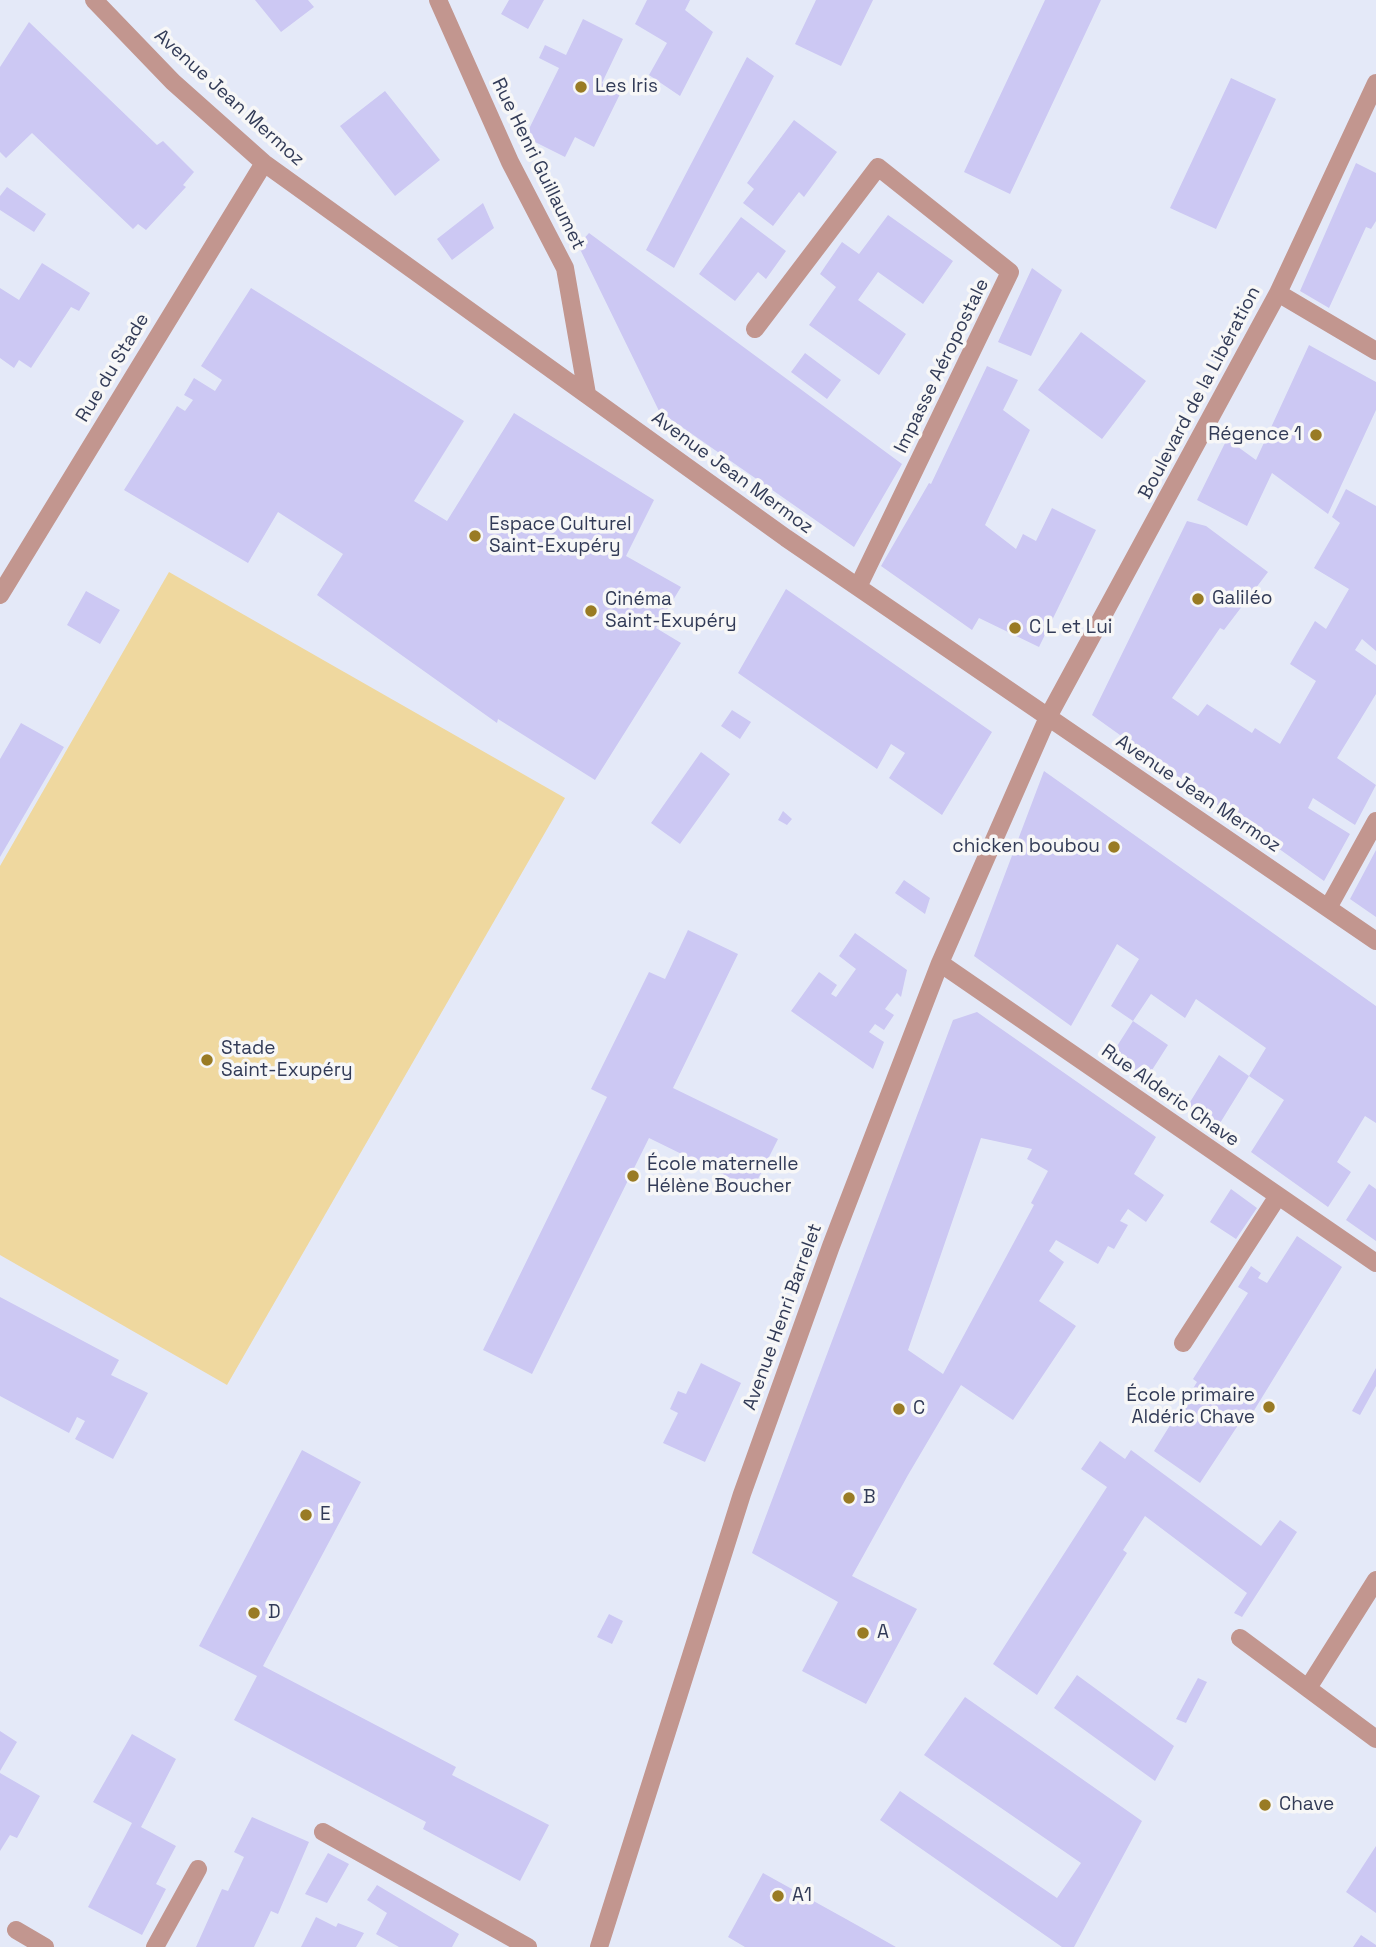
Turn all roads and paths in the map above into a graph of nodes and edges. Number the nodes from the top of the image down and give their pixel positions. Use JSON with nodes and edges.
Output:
{"nodes":[{"id":1,"x":94,"y":0,"type":"edge"},
{"id":2,"x":438,"y":0,"type":"edge"},
{"id":3,"x":1376,"y":83,"type":"edge"},
{"id":4,"x":264,"y":163,"type":"junction"},
{"id":5,"x":1278,"y":293,"type":"junction"},
{"id":6,"x":755,"y":329,"type":"dead end"},
{"id":7,"x":1376,"y":351,"type":"edge"},
{"id":8,"x":587,"y":394,"type":"junction"},
{"id":9,"x":859,"y":587,"type":"junction"},
{"id":10,"x":0,"y":595,"type":"edge"},
{"id":11,"x":1048,"y":717,"type":"junction"},
{"id":12,"x":1376,"y":821,"type":"edge"},
{"id":13,"x":1328,"y":908,"type":"junction"},
{"id":14,"x":1376,"y":941,"type":"edge"},
{"id":15,"x":940,"y":963,"type":"junction"},
{"id":16,"x":1278,"y":1196,"type":"junction"},
{"id":17,"x":1376,"y":1263,"type":"edge"},
{"id":18,"x":1183,"y":1343,"type":"dead end"},
{"id":19,"x":1376,"y":1580,"type":"edge"},
{"id":20,"x":1240,"y":1638,"type":"dead end"},
{"id":21,"x":1308,"y":1688,"type":"junction"},
{"id":22,"x":1376,"y":1739,"type":"edge"},
{"id":23,"x":323,"y":1832,"type":"dead end"},
{"id":24,"x":198,"y":1869,"type":"dead end"},
{"id":25,"x":16,"y":1930,"type":"dead end"},
{"id":26,"x":46,"y":1947,"type":"edge"},
{"id":27,"x":155,"y":1947,"type":"edge"},
{"id":28,"x":528,"y":1947,"type":"edge"},
{"id":29,"x":599,"y":1947,"type":"edge"}],
"edges":[{"from":1,"to":4,"type":"street","name":"Avenue Jean Mermoz"},
{"from":2,"to":8,"type":"street","name":"Rue Henri Guillaumet"},
{"from":3,"to":5,"type":"street","name":"Boulevard de la Libération"},
{"from":4,"to":8,"type":"street","name":"Avenue Jean Mermoz"},
{"from":4,"to":10,"type":"street","name":"Rue du Stade"},
{"from":5,"to":7,"type":"street"},
{"from":5,"to":11,"type":"street","name":"Boulevard de la Libération"},
{"from":6,"to":9,"type":"street","name":"Impasse Aéropostale"},
{"from":8,"to":9,"type":"street","name":"Avenue Jean Mermoz"},
{"from":9,"to":11,"type":"street","name":"Avenue Jean Mermoz"},
{"from":11,"to":13,"type":"street","name":"Avenue Jean Mermoz"},
{"from":11,"to":15,"type":"street","name":"Avenue Henri Barrelet"},
{"from":12,"to":13,"type":"street"},
{"from":13,"to":14,"type":"street","name":"Avenue Jean Mermoz"},
{"from":15,"to":16,"type":"street","name":"Rue Alderic Chave"},
{"from":15,"to":29,"type":"street","name":"Avenue Henri Barrelet"},
{"from":16,"to":17,"type":"street","name":"Rue Alderic Chave"},
{"from":16,"to":18,"type":"street"},
{"from":19,"to":21,"type":"street"},
{"from":20,"to":21,"type":"street"},
{"from":21,"to":22,"type":"street"},
{"from":23,"to":28,"type":"street"},
{"from":24,"to":27,"type":"street"},
{"from":25,"to":26,"type":"street"}]}
